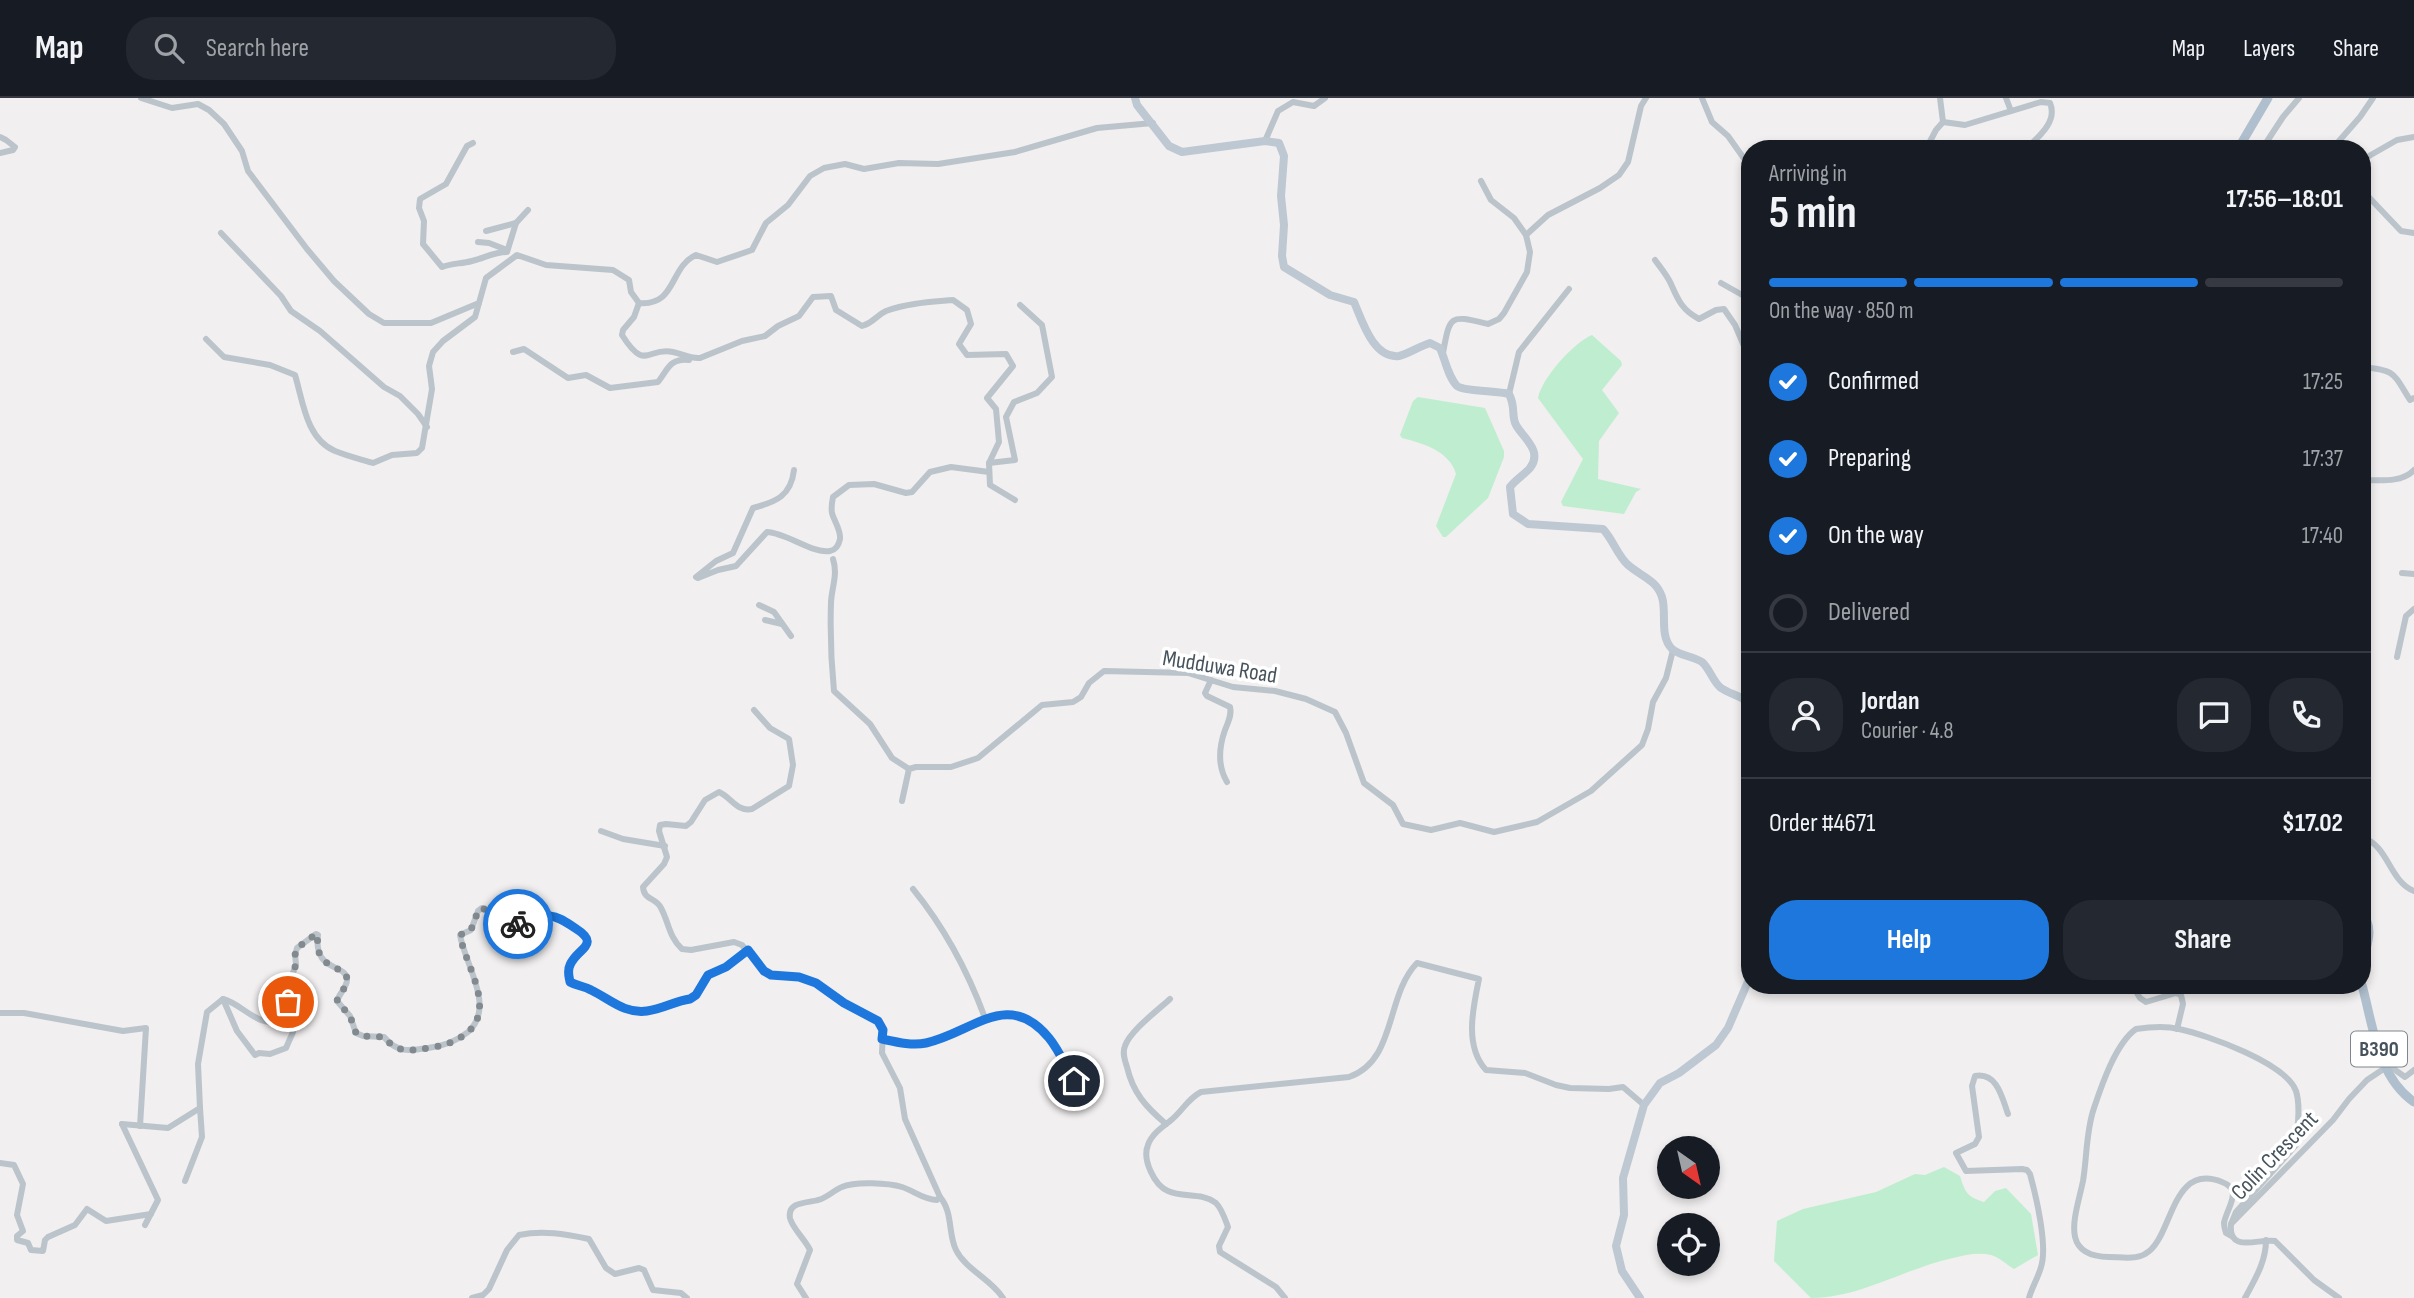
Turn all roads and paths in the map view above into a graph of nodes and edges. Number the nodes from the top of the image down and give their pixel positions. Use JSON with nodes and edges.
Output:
{"nodes":[{"id":1,"x":141,"y":98,"type":"edge"},
{"id":2,"x":1135,"y":98,"type":"edge"},
{"id":3,"x":1325,"y":98,"type":"edge"},
{"id":4,"x":1646,"y":98,"type":"edge"},
{"id":5,"x":1702,"y":98,"type":"edge"},
{"id":6,"x":1940,"y":98,"type":"edge"},
{"id":7,"x":2006,"y":98,"type":"edge"},
{"id":8,"x":2268,"y":98,"type":"edge"},
{"id":9,"x":2300,"y":98,"type":"edge"},
{"id":10,"x":2373,"y":98,"type":"edge"},
{"id":11,"x":2050,"y":100,"type":"edge"},
{"id":12,"x":2011,"y":111,"type":"junction"},
{"id":13,"x":1943,"y":122,"type":"junction"},
{"id":14,"x":1153,"y":123,"type":"junction"},
{"id":15,"x":0,"y":137,"type":"edge"},
{"id":16,"x":2414,"y":137,"type":"edge"},
{"id":17,"x":1931,"y":140,"type":"edge"},
{"id":18,"x":2035,"y":140,"type":"edge"},
{"id":19,"x":2243,"y":140,"type":"edge"},
{"id":20,"x":2268,"y":140,"type":"edge"},
{"id":21,"x":2340,"y":140,"type":"edge"},
{"id":22,"x":1265,"y":141,"type":"junction"},
{"id":23,"x":472,"y":143,"type":"dead end"},
{"id":24,"x":0,"y":153,"type":"edge"},
{"id":25,"x":1741,"y":154,"type":"edge"},
{"id":26,"x":2371,"y":155,"type":"edge"},
{"id":27,"x":1481,"y":181,"type":"dead end"},
{"id":28,"x":2371,"y":199,"type":"edge"},
{"id":29,"x":528,"y":209,"type":"dead end"},
{"id":30,"x":516,"y":222,"type":"junction"},
{"id":31,"x":486,"y":230,"type":"dead end"},
{"id":32,"x":221,"y":233,"type":"dead end"},
{"id":33,"x":2414,"y":233,"type":"edge"},
{"id":34,"x":1526,"y":235,"type":"junction"},
{"id":35,"x":478,"y":242,"type":"dead end"},
{"id":36,"x":507,"y":251,"type":"junction"},
{"id":37,"x":517,"y":256,"type":"junction"},
{"id":38,"x":1655,"y":260,"type":"dead end"},
{"id":39,"x":1721,"y":283,"type":"dead end"},
{"id":40,"x":1569,"y":289,"type":"dead end"},
{"id":41,"x":1741,"y":294,"type":"edge"},
{"id":42,"x":479,"y":303,"type":"junction"},
{"id":43,"x":639,"y":303,"type":"junction"},
{"id":44,"x":1020,"y":305,"type":"dead end"},
{"id":45,"x":206,"y":338,"type":"dead end"},
{"id":46,"x":1741,"y":339,"type":"edge"},
{"id":47,"x":513,"y":352,"type":"dead end"},
{"id":48,"x":1443,"y":355,"type":"junction"},
{"id":49,"x":693,"y":359,"type":"junction"},
{"id":50,"x":2371,"y":368,"type":"edge"},
{"id":51,"x":1509,"y":394,"type":"junction"},
{"id":52,"x":2414,"y":398,"type":"edge"},
{"id":53,"x":427,"y":427,"type":"junction"},
{"id":54,"x":989,"y":463,"type":"junction"},
{"id":55,"x":794,"y":470,"type":"dead end"},
{"id":56,"x":2414,"y":470,"type":"edge"},
{"id":57,"x":989,"y":472,"type":"junction"},
{"id":58,"x":2371,"y":480,"type":"edge"},
{"id":59,"x":1015,"y":500,"type":"dead end"},
{"id":60,"x":833,"y":559,"type":"dead end"},
{"id":61,"x":2402,"y":573,"type":"dead end"},
{"id":62,"x":2414,"y":574,"type":"edge"},
{"id":63,"x":760,"y":605,"type":"dead end"},
{"id":64,"x":2414,"y":609,"type":"edge"},
{"id":65,"x":765,"y":620,"type":"dead end"},
{"id":66,"x":782,"y":624,"type":"junction"},
{"id":67,"x":2404,"y":627,"type":"junction"},
{"id":68,"x":2412,"y":630,"type":"dead end"},
{"id":69,"x":791,"y":636,"type":"dead end"},
{"id":70,"x":1673,"y":650,"type":"junction"},
{"id":71,"x":2397,"y":657,"type":"dead end"},
{"id":72,"x":1211,"y":680,"type":"junction"},
{"id":73,"x":1741,"y":698,"type":"edge"},
{"id":74,"x":754,"y":710,"type":"dead end"},
{"id":75,"x":909,"y":769,"type":"junction"},
{"id":76,"x":1227,"y":782,"type":"dead end"},
{"id":77,"x":902,"y":801,"type":"dead end"},
{"id":78,"x":601,"y":831,"type":"dead end"},
{"id":79,"x":2371,"y":840,"type":"edge"},
{"id":80,"x":665,"y":846,"type":"junction"},
{"id":81,"x":913,"y":889,"type":"dead end"},
{"id":82,"x":2414,"y":891,"type":"edge"},
{"id":83,"x":748,"y":950,"type":"junction"},
{"id":84,"x":1743,"y":994,"type":"edge"},
{"id":85,"x":2137,"y":994,"type":"edge"},
{"id":86,"x":2173,"y":994,"type":"edge"},
{"id":87,"x":2178,"y":994,"type":"edge"},
{"id":88,"x":2364,"y":994,"type":"edge"},
{"id":89,"x":285,"y":997,"type":"junction"},
{"id":90,"x":223,"y":999,"type":"junction"},
{"id":91,"x":1170,"y":999,"type":"dead end"},
{"id":92,"x":0,"y":1013,"type":"edge"},
{"id":93,"x":985,"y":1018,"type":"junction"},
{"id":94,"x":2177,"y":1029,"type":"junction"},
{"id":95,"x":882,"y":1039,"type":"junction"},
{"id":96,"x":2385,"y":1069,"type":"junction"},
{"id":97,"x":2411,"y":1073,"type":"edge"},
{"id":98,"x":1074,"y":1081,"type":"dead end"},
{"id":99,"x":2414,"y":1102,"type":"edge"},
{"id":100,"x":1644,"y":1105,"type":"junction"},
{"id":101,"x":200,"y":1108,"type":"junction"},
{"id":102,"x":2008,"y":1114,"type":"dead end"},
{"id":103,"x":1166,"y":1124,"type":"junction"},
{"id":104,"x":140,"y":1126,"type":"junction"},
{"id":105,"x":0,"y":1163,"type":"edge"},
{"id":106,"x":185,"y":1181,"type":"dead end"},
{"id":107,"x":940,"y":1197,"type":"junction"},
{"id":108,"x":151,"y":1214,"type":"junction"},
{"id":109,"x":2231,"y":1224,"type":"junction"},
{"id":110,"x":145,"y":1225,"type":"dead end"},
{"id":111,"x":2232,"y":1237,"type":"junction"},
{"id":112,"x":2266,"y":1240,"type":"junction"},
{"id":113,"x":472,"y":1298,"type":"edge"},
{"id":114,"x":687,"y":1298,"type":"edge"},
{"id":115,"x":806,"y":1298,"type":"edge"},
{"id":116,"x":1003,"y":1298,"type":"edge"},
{"id":117,"x":1285,"y":1298,"type":"edge"},
{"id":118,"x":1640,"y":1298,"type":"edge"},
{"id":119,"x":2029,"y":1298,"type":"edge"},
{"id":120,"x":2245,"y":1298,"type":"edge"},
{"id":121,"x":2339,"y":1298,"type":"edge"}],
"edges":[{"from":1,"to":42,"type":"street"},
{"from":2,"to":14,"type":"street"},
{"from":3,"to":22,"type":"street"},
{"from":4,"to":34,"type":"street"},
{"from":5,"to":25,"type":"street"},
{"from":6,"to":13,"type":"street"},
{"from":7,"to":12,"type":"street"},
{"from":8,"to":19,"type":"main road"},
{"from":9,"to":20,"type":"street"},
{"from":10,"to":21,"type":"street"},
{"from":11,"to":12,"type":"street"},
{"from":11,"to":18,"type":"street"},
{"from":12,"to":13,"type":"street"},
{"from":13,"to":17,"type":"street"},
{"from":14,"to":22,"type":"street"},
{"from":14,"to":43,"type":"street"},
{"from":15,"to":24,"type":"street"},
{"from":16,"to":26,"type":"street"},
{"from":22,"to":48,"type":"street"},
{"from":23,"to":36,"type":"street"},
{"from":27,"to":34,"type":"street"},
{"from":28,"to":33,"type":"street"},
{"from":29,"to":30,"type":"street"},
{"from":30,"to":31,"type":"street"},
{"from":30,"to":36,"type":"street"},
{"from":32,"to":53,"type":"street"},
{"from":34,"to":48,"type":"street"},
{"from":35,"to":36,"type":"street"},
{"from":36,"to":37,"type":"street"},
{"from":37,"to":42,"type":"street"},
{"from":37,"to":43,"type":"street"},
{"from":38,"to":46,"type":"street"},
{"from":39,"to":41,"type":"street"},
{"from":40,"to":51,"type":"street"},
{"from":42,"to":53,"type":"street"},
{"from":43,"to":49,"type":"street"},
{"from":44,"to":54,"type":"street"},
{"from":45,"to":53,"type":"street"},
{"from":47,"to":49,"type":"street"},
{"from":48,"to":51,"type":"street"},
{"from":49,"to":54,"type":"street"},
{"from":50,"to":52,"type":"street"},
{"from":51,"to":70,"type":"street"},
{"from":54,"to":57,"type":"street"},
{"from":55,"to":57,"type":"street"},
{"from":56,"to":58,"type":"street"},
{"from":57,"to":59,"type":"street"},
{"from":60,"to":75,"type":"street"},
{"from":61,"to":62,"type":"street"},
{"from":63,"to":66,"type":"street"},
{"from":64,"to":67,"type":"street"},
{"from":65,"to":66,"type":"street"},
{"from":66,"to":69,"type":"street"},
{"from":67,"to":68,"type":"street"},
{"from":67,"to":71,"type":"street"},
{"from":70,"to":72,"type":"street","name":"Mudduwa Road"},
{"from":70,"to":73,"type":"street"},
{"from":72,"to":75,"type":"street","name":"Mudduwa Road"},
{"from":72,"to":76,"type":"street"},
{"from":74,"to":80,"type":"street"},
{"from":75,"to":77,"type":"street"},
{"from":78,"to":80,"type":"street"},
{"from":79,"to":82,"type":"street"},
{"from":80,"to":83,"type":"street"},
{"from":81,"to":93,"type":"street"},
{"from":83,"to":89,"type":"street"},
{"from":83,"to":95,"type":"street"},
{"from":84,"to":100,"type":"street"},
{"from":85,"to":86,"type":"street"},
{"from":87,"to":94,"type":"street"},
{"from":88,"to":96,"type":"main road","number":"B390"},
{"from":89,"to":90,"type":"street"},
{"from":89,"to":90,"type":"street"},
{"from":90,"to":101,"type":"street"},
{"from":91,"to":103,"type":"street"},
{"from":92,"to":104,"type":"street"},
{"from":93,"to":95,"type":"street"},
{"from":93,"to":98,"type":"street"},
{"from":94,"to":109,"type":"street"},
{"from":94,"to":111,"type":"street"},
{"from":95,"to":107,"type":"street"},
{"from":96,"to":97,"type":"street"},
{"from":96,"to":99,"type":"main road","number":"B390"},
{"from":96,"to":109,"type":"street","name":"Colin Crescent"},
{"from":100,"to":103,"type":"street"},
{"from":100,"to":118,"type":"street"},
{"from":101,"to":104,"type":"street"},
{"from":101,"to":106,"type":"street"},
{"from":102,"to":119,"type":"street"},
{"from":103,"to":117,"type":"street"},
{"from":104,"to":108,"type":"street"},
{"from":105,"to":108,"type":"street"},
{"from":107,"to":115,"type":"street"},
{"from":107,"to":116,"type":"street"},
{"from":108,"to":110,"type":"street"},
{"from":109,"to":111,"type":"street","name":"Colin Crescent"},
{"from":111,"to":112,"type":"street","name":"Colin Crescent"},
{"from":112,"to":120,"type":"street"},
{"from":112,"to":121,"type":"street"},
{"from":113,"to":114,"type":"street"}]}
